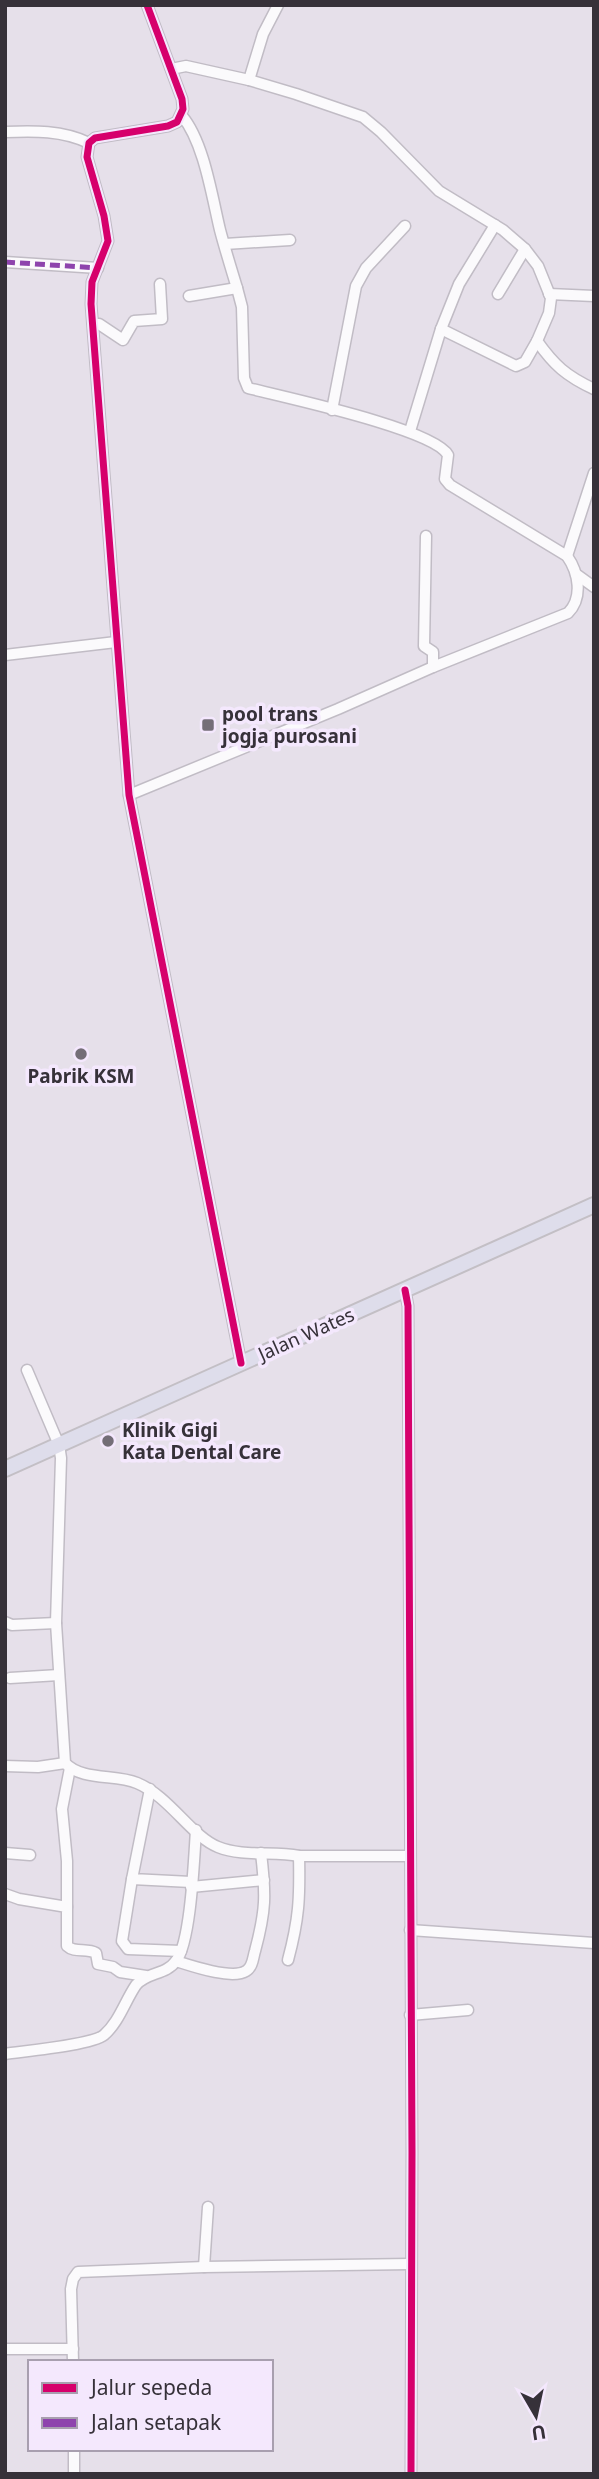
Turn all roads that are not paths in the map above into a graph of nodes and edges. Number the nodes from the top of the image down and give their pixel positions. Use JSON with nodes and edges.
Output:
{"nodes":[{"id":1,"x":147,"y":5,"type":"edge"},
{"id":2,"x":278,"y":5,"type":"edge"},
{"id":3,"x":171,"y":69,"type":"junction"},
{"id":4,"x":249,"y":80,"type":"junction"},
{"id":5,"x":182,"y":116,"type":"junction"},
{"id":6,"x":5,"y":132,"type":"edge"},
{"id":7,"x":89,"y":143,"type":"junction"},
{"id":8,"x":495,"y":225,"type":"junction"},
{"id":9,"x":405,"y":226,"type":"dead end"},
{"id":10,"x":290,"y":240,"type":"dead end"},
{"id":11,"x":225,"y":244,"type":"junction"},
{"id":12,"x":525,"y":248,"type":"junction"},
{"id":13,"x":5,"y":262,"type":"edge"},
{"id":14,"x":99,"y":268,"type":"junction"},
{"id":15,"x":160,"y":284,"type":"dead end"},
{"id":16,"x":237,"y":288,"type":"junction"},
{"id":17,"x":498,"y":294,"type":"dead end"},
{"id":18,"x":549,"y":294,"type":"junction"},
{"id":19,"x":189,"y":296,"type":"dead end"},
{"id":20,"x":594,"y":296,"type":"edge"},
{"id":21,"x":93,"y":328,"type":"junction"},
{"id":22,"x":441,"y":329,"type":"junction"},
{"id":23,"x":537,"y":341,"type":"junction"},
{"id":24,"x":594,"y":389,"type":"edge"},
{"id":25,"x":332,"y":410,"type":"junction"},
{"id":26,"x":410,"y":431,"type":"junction"},
{"id":27,"x":594,"y":473,"type":"edge"},
{"id":28,"x":426,"y":536,"type":"dead end"},
{"id":29,"x":567,"y":556,"type":"junction"},
{"id":30,"x":576,"y":574,"type":"junction"},
{"id":31,"x":594,"y":587,"type":"edge"},
{"id":32,"x":116,"y":642,"type":"junction"},
{"id":33,"x":5,"y":655,"type":"edge"},
{"id":34,"x":433,"y":667,"type":"junction"},
{"id":35,"x":129,"y":795,"type":"junction"},
{"id":36,"x":594,"y":1205,"type":"edge"},
{"id":37,"x":404,"y":1290,"type":"junction"},
{"id":38,"x":241,"y":1363,"type":"junction"},
{"id":39,"x":27,"y":1370,"type":"dead end"},
{"id":40,"x":59,"y":1445,"type":"junction"},
{"id":41,"x":5,"y":1469,"type":"edge"},
{"id":42,"x":5,"y":1622,"type":"edge"},
{"id":43,"x":56,"y":1623,"type":"junction"},
{"id":44,"x":59,"y":1675,"type":"junction"},
{"id":45,"x":10,"y":1678,"type":"dead end"},
{"id":46,"x":68,"y":1765,"type":"junction"},
{"id":47,"x":5,"y":1766,"type":"edge"},
{"id":48,"x":150,"y":1789,"type":"junction"},
{"id":49,"x":196,"y":1830,"type":"junction"},
{"id":50,"x":5,"y":1853,"type":"edge"},
{"id":51,"x":261,"y":1853,"type":"junction"},
{"id":52,"x":30,"y":1855,"type":"dead end"},
{"id":53,"x":299,"y":1856,"type":"junction"},
{"id":54,"x":410,"y":1856,"type":"junction"},
{"id":55,"x":132,"y":1879,"type":"junction"},
{"id":56,"x":264,"y":1881,"type":"junction"},
{"id":57,"x":191,"y":1885,"type":"junction"},
{"id":58,"x":5,"y":1894,"type":"edge"},
{"id":59,"x":67,"y":1907,"type":"junction"},
{"id":60,"x":411,"y":1930,"type":"junction"},
{"id":61,"x":594,"y":1942,"type":"edge"},
{"id":62,"x":179,"y":1956,"type":"junction"},
{"id":63,"x":288,"y":1960,"type":"dead end"},
{"id":64,"x":146,"y":1976,"type":"junction"},
{"id":65,"x":468,"y":2010,"type":"dead end"},
{"id":66,"x":410,"y":2015,"type":"junction"},
{"id":67,"x":5,"y":2054,"type":"edge"},
{"id":68,"x":208,"y":2207,"type":"dead end"},
{"id":69,"x":411,"y":2264,"type":"junction"},
{"id":70,"x":204,"y":2267,"type":"junction"},
{"id":71,"x":73,"y":2349,"type":"junction"},
{"id":72,"x":5,"y":2350,"type":"edge"},
{"id":73,"x":73,"y":2360,"type":"edge"},
{"id":74,"x":74,"y":2451,"type":"edge"},
{"id":75,"x":74,"y":2474,"type":"edge"},
{"id":76,"x":411,"y":2474,"type":"edge"}],
"edges":[{"from":1,"to":3,"type":"street"},
{"from":2,"to":4,"type":"street"},
{"from":3,"to":4,"type":"street"},
{"from":3,"to":5,"type":"street"},
{"from":4,"to":8,"type":"street"},
{"from":5,"to":7,"type":"street"},
{"from":5,"to":11,"type":"street"},
{"from":6,"to":7,"type":"street"},
{"from":7,"to":14,"type":"street"},
{"from":8,"to":12,"type":"street"},
{"from":8,"to":22,"type":"street"},
{"from":9,"to":25,"type":"street"},
{"from":10,"to":11,"type":"street"},
{"from":11,"to":16,"type":"street"},
{"from":12,"to":17,"type":"street"},
{"from":12,"to":18,"type":"street"},
{"from":13,"to":14,"type":"street"},
{"from":14,"to":21,"type":"street"},
{"from":15,"to":21,"type":"street"},
{"from":16,"to":19,"type":"street"},
{"from":16,"to":25,"type":"street"},
{"from":18,"to":20,"type":"street"},
{"from":18,"to":23,"type":"street"},
{"from":21,"to":32,"type":"street"},
{"from":22,"to":23,"type":"street"},
{"from":22,"to":26,"type":"street"},
{"from":23,"to":24,"type":"street"},
{"from":25,"to":26,"type":"street"},
{"from":26,"to":29,"type":"street"},
{"from":27,"to":29,"type":"street"},
{"from":28,"to":34,"type":"street"},
{"from":29,"to":30,"type":"street"},
{"from":30,"to":31,"type":"street"},
{"from":30,"to":34,"type":"street"},
{"from":32,"to":33,"type":"street"},
{"from":32,"to":35,"type":"street"},
{"from":34,"to":35,"type":"street"},
{"from":35,"to":38,"type":"street"},
{"from":36,"to":37,"type":"highway","name":"Jalan Wates"},
{"from":37,"to":38,"type":"highway","name":"Jalan Wates"},
{"from":37,"to":54,"type":"street"},
{"from":38,"to":40,"type":"highway","name":"Jalan Wates"},
{"from":39,"to":40,"type":"street"},
{"from":40,"to":41,"type":"highway","name":"Jalan Wates"},
{"from":40,"to":43,"type":"street"},
{"from":42,"to":43,"type":"street"},
{"from":43,"to":44,"type":"street"},
{"from":44,"to":45,"type":"street"},
{"from":44,"to":46,"type":"street"},
{"from":46,"to":47,"type":"street"},
{"from":46,"to":48,"type":"street"},
{"from":46,"to":59,"type":"street"},
{"from":48,"to":49,"type":"street"},
{"from":48,"to":55,"type":"street"},
{"from":49,"to":51,"type":"street"},
{"from":49,"to":57,"type":"street"},
{"from":50,"to":52,"type":"street"},
{"from":51,"to":53,"type":"street"},
{"from":51,"to":56,"type":"street"},
{"from":53,"to":54,"type":"street"},
{"from":53,"to":63,"type":"street"},
{"from":54,"to":60,"type":"street"},
{"from":55,"to":57,"type":"street"},
{"from":55,"to":62,"type":"street"},
{"from":56,"to":57,"type":"street"},
{"from":56,"to":62,"type":"street"},
{"from":57,"to":62,"type":"street"},
{"from":58,"to":59,"type":"street"},
{"from":59,"to":64,"type":"street"},
{"from":60,"to":61,"type":"street"},
{"from":60,"to":66,"type":"street"},
{"from":62,"to":64,"type":"street"},
{"from":64,"to":67,"type":"street"},
{"from":65,"to":66,"type":"street"},
{"from":66,"to":69,"type":"street"},
{"from":68,"to":70,"type":"street"},
{"from":69,"to":70,"type":"street"},
{"from":69,"to":76,"type":"street"},
{"from":70,"to":71,"type":"street"},
{"from":71,"to":72,"type":"street"},
{"from":71,"to":73,"type":"street"},
{"from":74,"to":75,"type":"street"}]}
